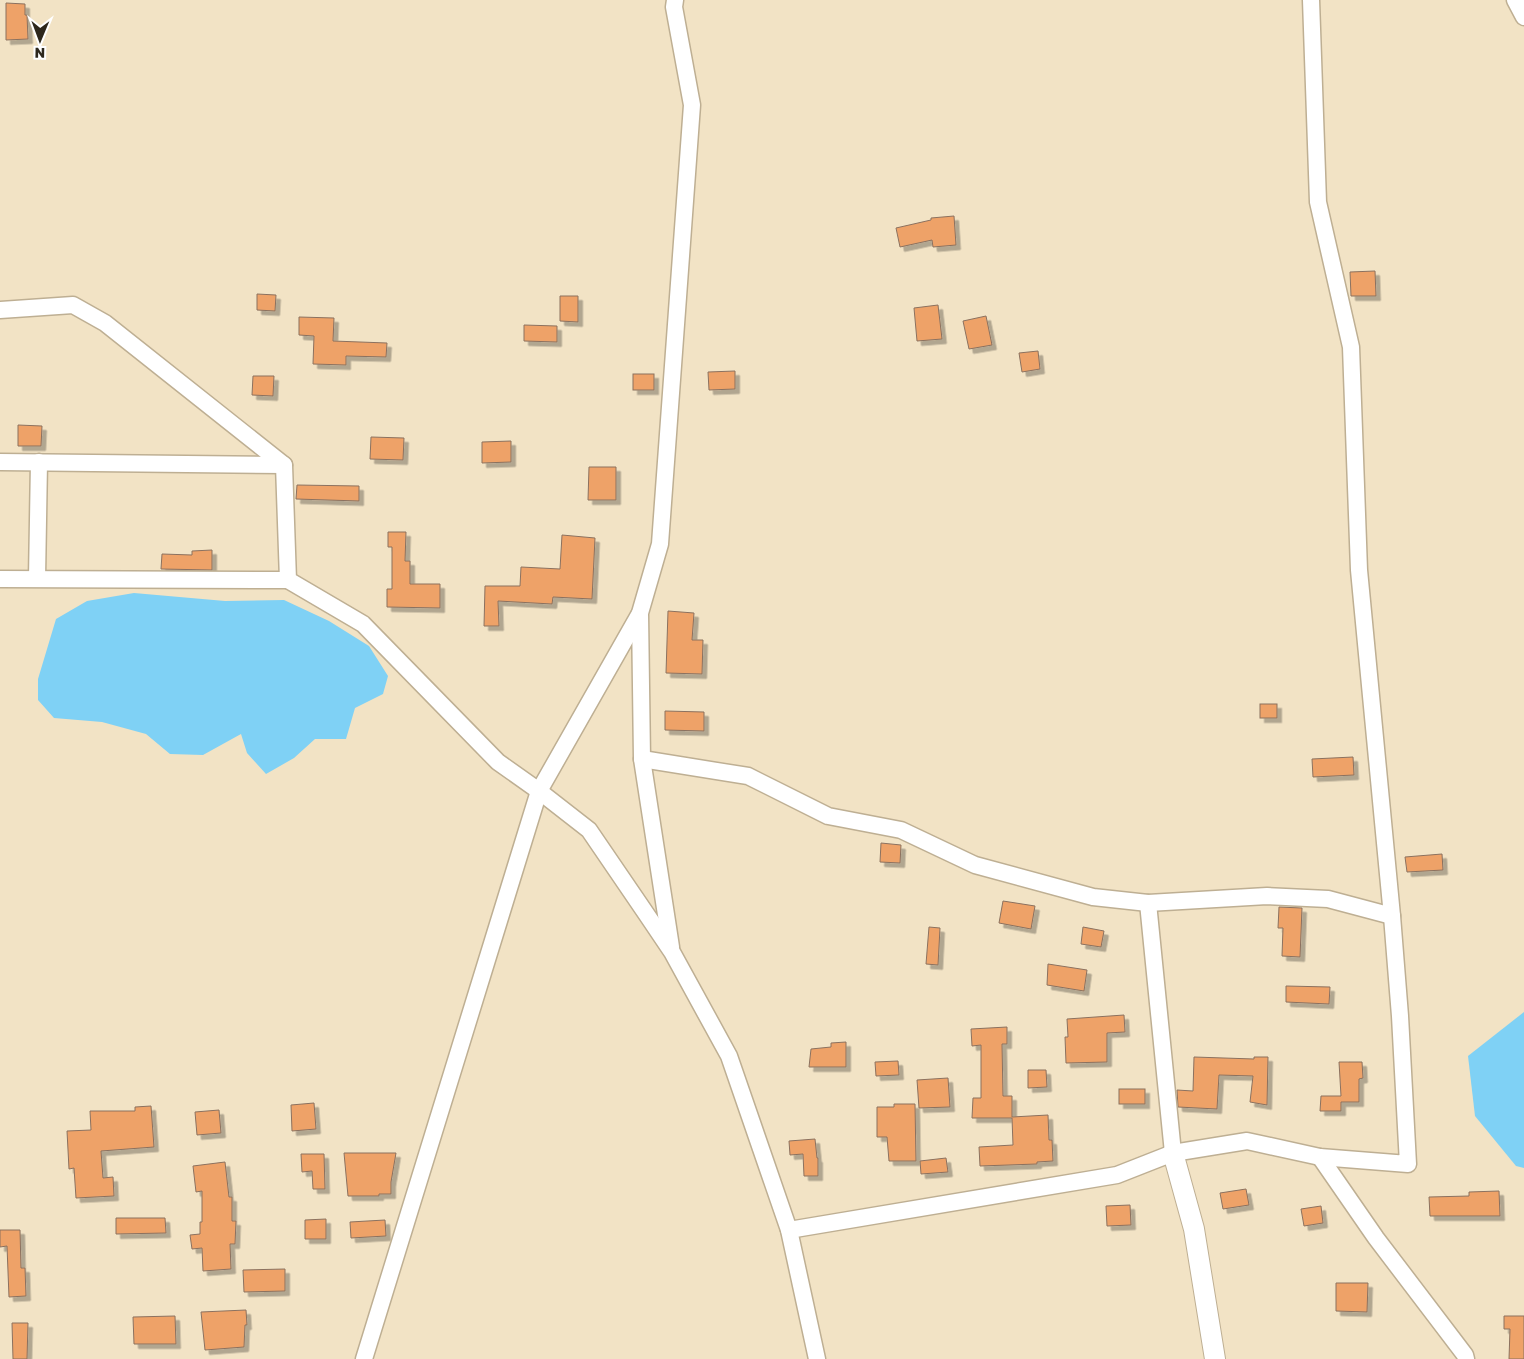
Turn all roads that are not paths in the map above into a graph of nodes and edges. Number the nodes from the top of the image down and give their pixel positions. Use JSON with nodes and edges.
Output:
{"nodes":[{"id":1,"x":675,"y":0,"type":"edge"},
{"id":2,"x":1311,"y":0,"type":"edge"},
{"id":3,"x":1515,"y":0,"type":"edge"},
{"id":4,"x":1524,"y":17,"type":"edge"},
{"id":5,"x":0,"y":310,"type":"edge"},
{"id":6,"x":0,"y":462,"type":"edge"},
{"id":7,"x":40,"y":462,"type":"junction"},
{"id":8,"x":284,"y":465,"type":"junction"},
{"id":9,"x":37,"y":578,"type":"junction"},
{"id":10,"x":0,"y":579,"type":"edge"},
{"id":11,"x":288,"y":580,"type":"junction"},
{"id":12,"x":640,"y":613,"type":"junction"},
{"id":13,"x":642,"y":760,"type":"junction"},
{"id":14,"x":539,"y":791,"type":"junction"},
{"id":15,"x":1148,"y":902,"type":"junction"},
{"id":16,"x":1392,"y":916,"type":"junction"},
{"id":17,"x":672,"y":952,"type":"junction"},
{"id":18,"x":1173,"y":1152,"type":"junction"},
{"id":19,"x":1320,"y":1157,"type":"junction"},
{"id":20,"x":789,"y":1230,"type":"junction"},
{"id":21,"x":364,"y":1359,"type":"edge"},
{"id":22,"x":817,"y":1359,"type":"edge"},
{"id":23,"x":1215,"y":1359,"type":"edge"},
{"id":24,"x":1466,"y":1359,"type":"edge"}],
"edges":[{"from":1,"to":12,"type":"street"},
{"from":2,"to":16,"type":"street"},
{"from":3,"to":4,"type":"street"},
{"from":5,"to":8,"type":"street"},
{"from":6,"to":7,"type":"street"},
{"from":7,"to":8,"type":"street"},
{"from":7,"to":9,"type":"street"},
{"from":8,"to":11,"type":"street"},
{"from":9,"to":10,"type":"street"},
{"from":9,"to":11,"type":"street"},
{"from":11,"to":14,"type":"street"},
{"from":12,"to":13,"type":"street"},
{"from":12,"to":14,"type":"street"},
{"from":13,"to":15,"type":"street"},
{"from":13,"to":17,"type":"street"},
{"from":14,"to":17,"type":"street"},
{"from":14,"to":21,"type":"street"},
{"from":15,"to":16,"type":"street"},
{"from":15,"to":18,"type":"street"},
{"from":16,"to":19,"type":"street"},
{"from":17,"to":20,"type":"street"},
{"from":18,"to":19,"type":"street"},
{"from":18,"to":20,"type":"street"},
{"from":18,"to":23,"type":"street"},
{"from":19,"to":24,"type":"street"},
{"from":20,"to":22,"type":"street"}]}
